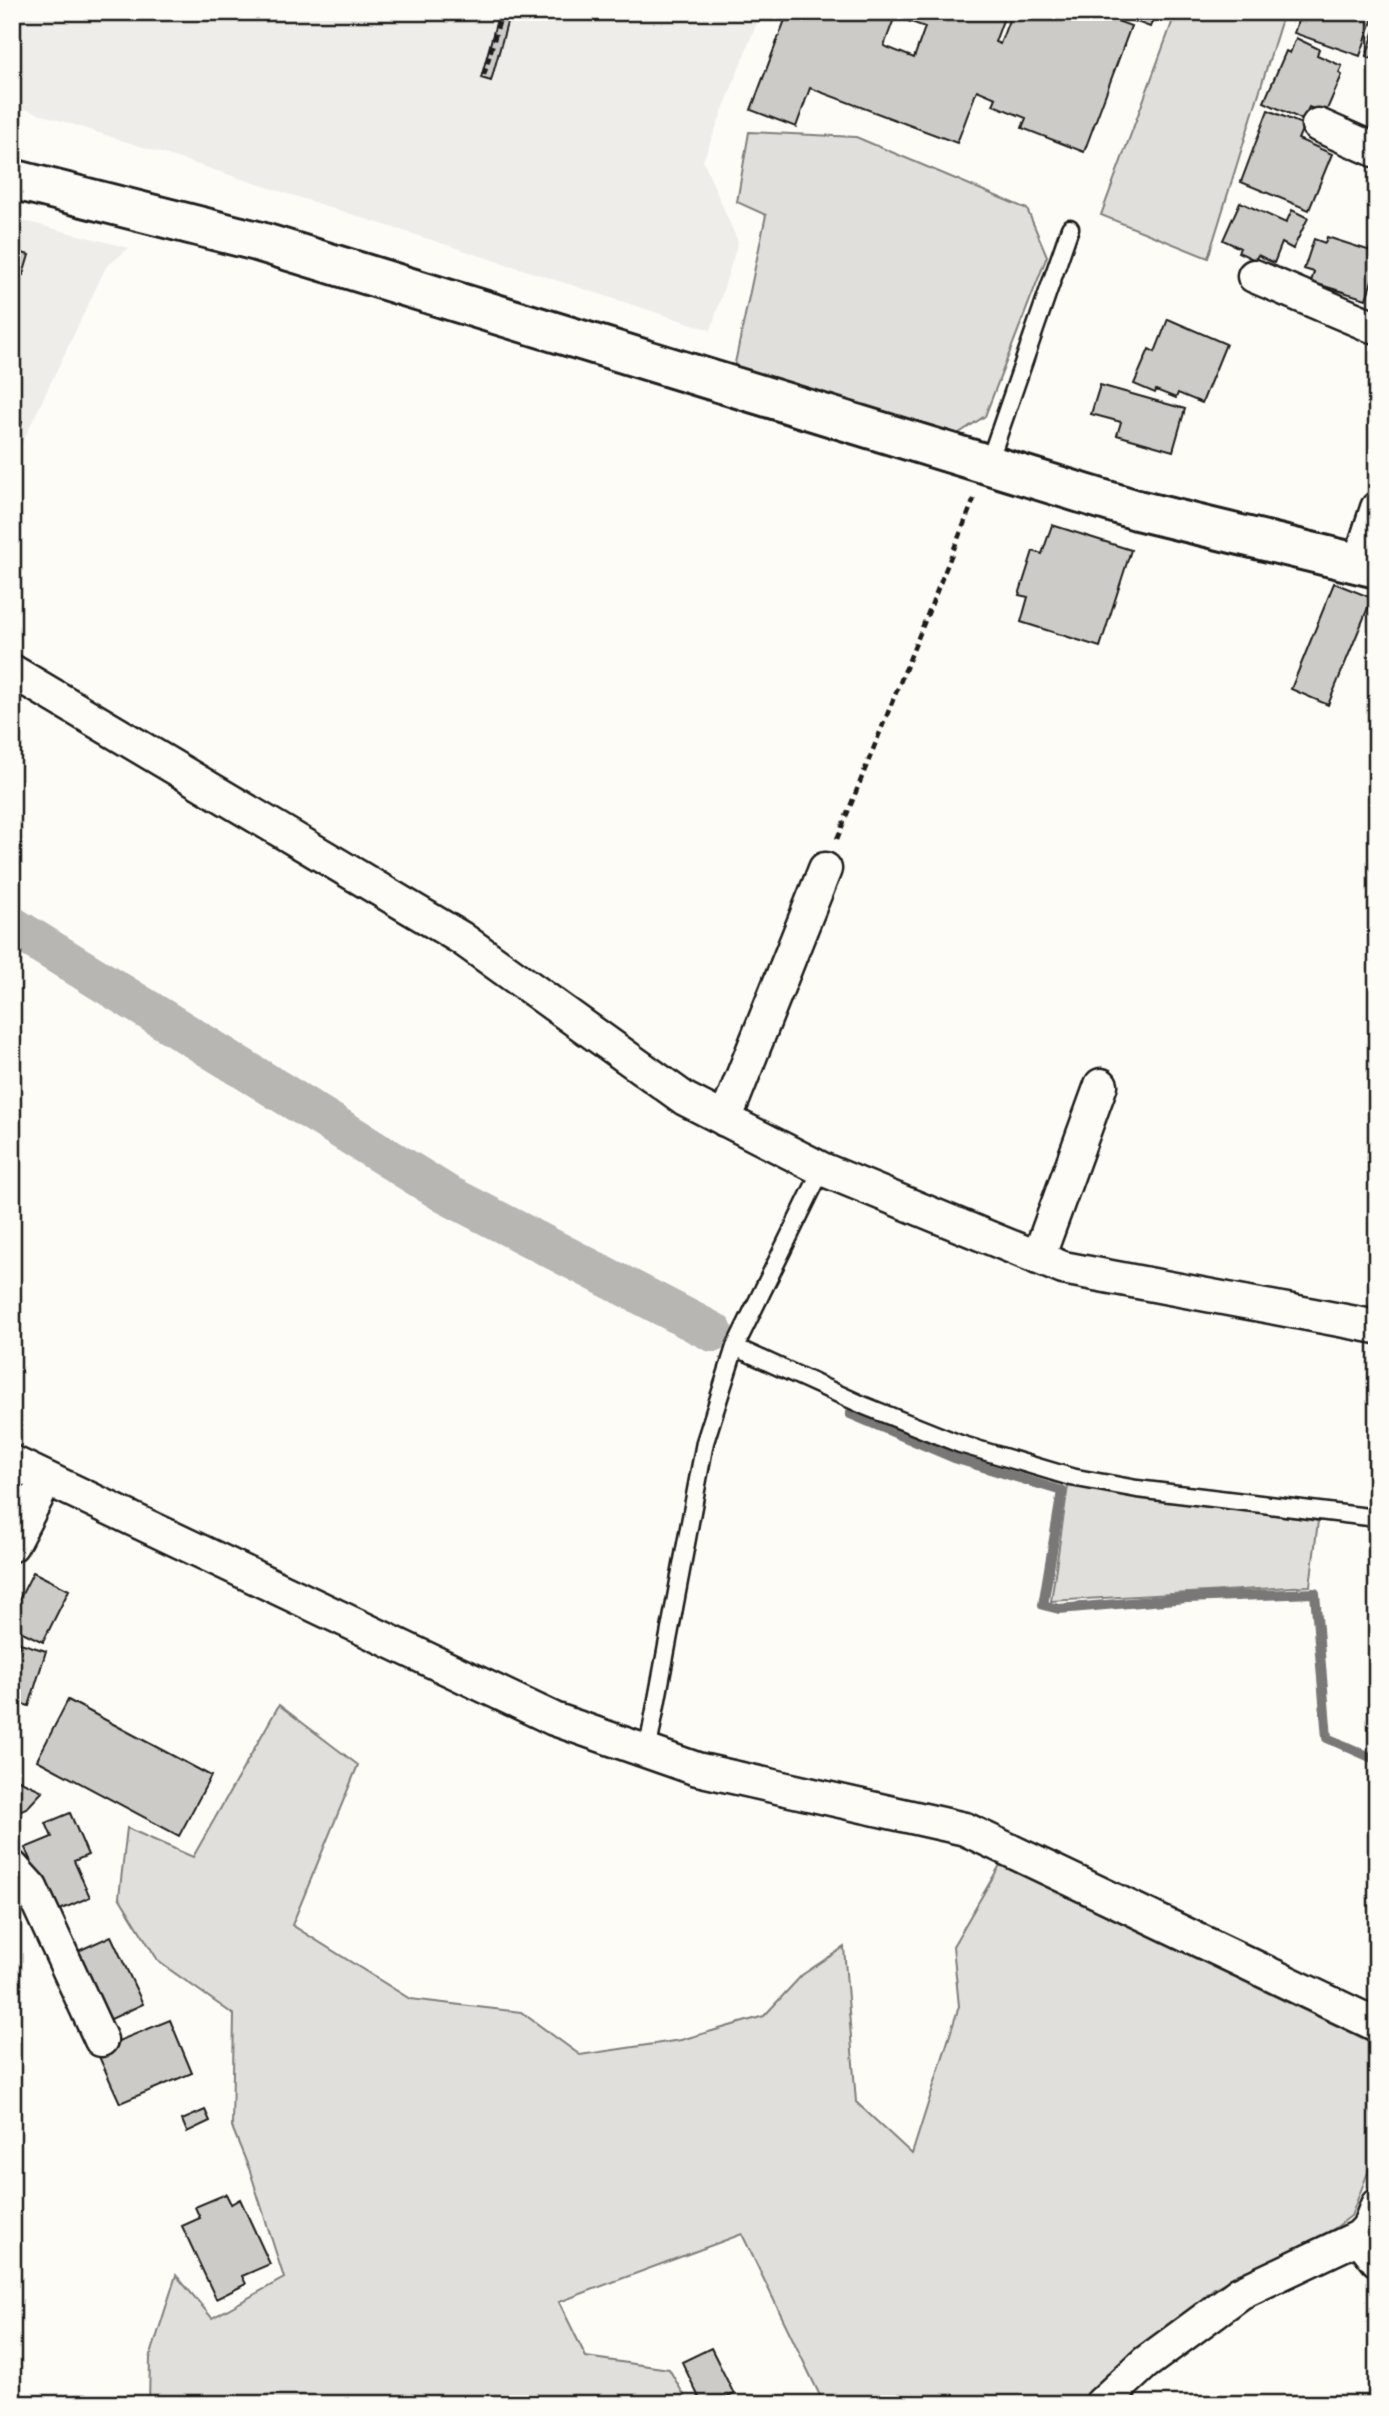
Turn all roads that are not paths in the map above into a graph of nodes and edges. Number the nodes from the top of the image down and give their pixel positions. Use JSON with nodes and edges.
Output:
{"nodes":[{"id":1,"x":1318,"y":125,"type":"dead end"},
{"id":2,"x":1377,"y":151,"type":"edge"},
{"id":3,"x":12,"y":179,"type":"edge"},
{"id":4,"x":1070,"y":228,"type":"dead end"},
{"id":5,"x":1254,"y":276,"type":"dead end"},
{"id":6,"x":1375,"y":321,"type":"edge"},
{"id":7,"x":988,"y":465,"type":"junction"},
{"id":8,"x":1377,"y":508,"type":"edge"},
{"id":9,"x":1368,"y":565,"type":"edge"},
{"id":10,"x":12,"y":671,"type":"edge"},
{"id":11,"x":825,"y":869,"type":"road end"},
{"id":12,"x":1101,"y":1085,"type":"dead end"},
{"id":13,"x":725,"y":1120,"type":"junction"},
{"id":14,"x":822,"y":1169,"type":"junction"},
{"id":15,"x":1038,"y":1258,"type":"junction"},
{"id":16,"x":1377,"y":1327,"type":"edge"},
{"id":17,"x":735,"y":1346,"type":"junction"},
{"id":18,"x":12,"y":1462,"type":"edge"},
{"id":19,"x":46,"y":1480,"type":"junction"},
{"id":20,"x":1377,"y":1518,"type":"edge"},
{"id":21,"x":12,"y":1545,"type":"edge"},
{"id":22,"x":647,"y":1753,"type":"junction"},
{"id":23,"x":12,"y":1867,"type":"edge"},
{"id":24,"x":1377,"y":2025,"type":"edge"},
{"id":25,"x":101,"y":2040,"type":"dead end"},
{"id":26,"x":1377,"y":2205,"type":"edge"},
{"id":27,"x":1368,"y":2248,"type":"edge"},
{"id":28,"x":1101,"y":2404,"type":"edge"}],
"edges":[{"from":1,"to":2,"type":"street"},
{"from":3,"to":7,"type":"street"},
{"from":4,"to":7,"type":"lane"},
{"from":5,"to":6,"type":"street"},
{"from":7,"to":9,"type":"street"},
{"from":8,"to":9,"type":"street"},
{"from":10,"to":13,"type":"street"},
{"from":11,"to":13,"type":"street"},
{"from":12,"to":15,"type":"street"},
{"from":13,"to":14,"type":"street"},
{"from":14,"to":15,"type":"street"},
{"from":14,"to":17,"type":"lane"},
{"from":15,"to":16,"type":"street"},
{"from":17,"to":20,"type":"lane"},
{"from":17,"to":22,"type":"lane"},
{"from":18,"to":19,"type":"street"},
{"from":19,"to":21,"type":"street"},
{"from":19,"to":22,"type":"street"},
{"from":22,"to":24,"type":"street"},
{"from":23,"to":25,"type":"street"},
{"from":26,"to":27,"type":"street"},
{"from":27,"to":28,"type":"street"}]}
